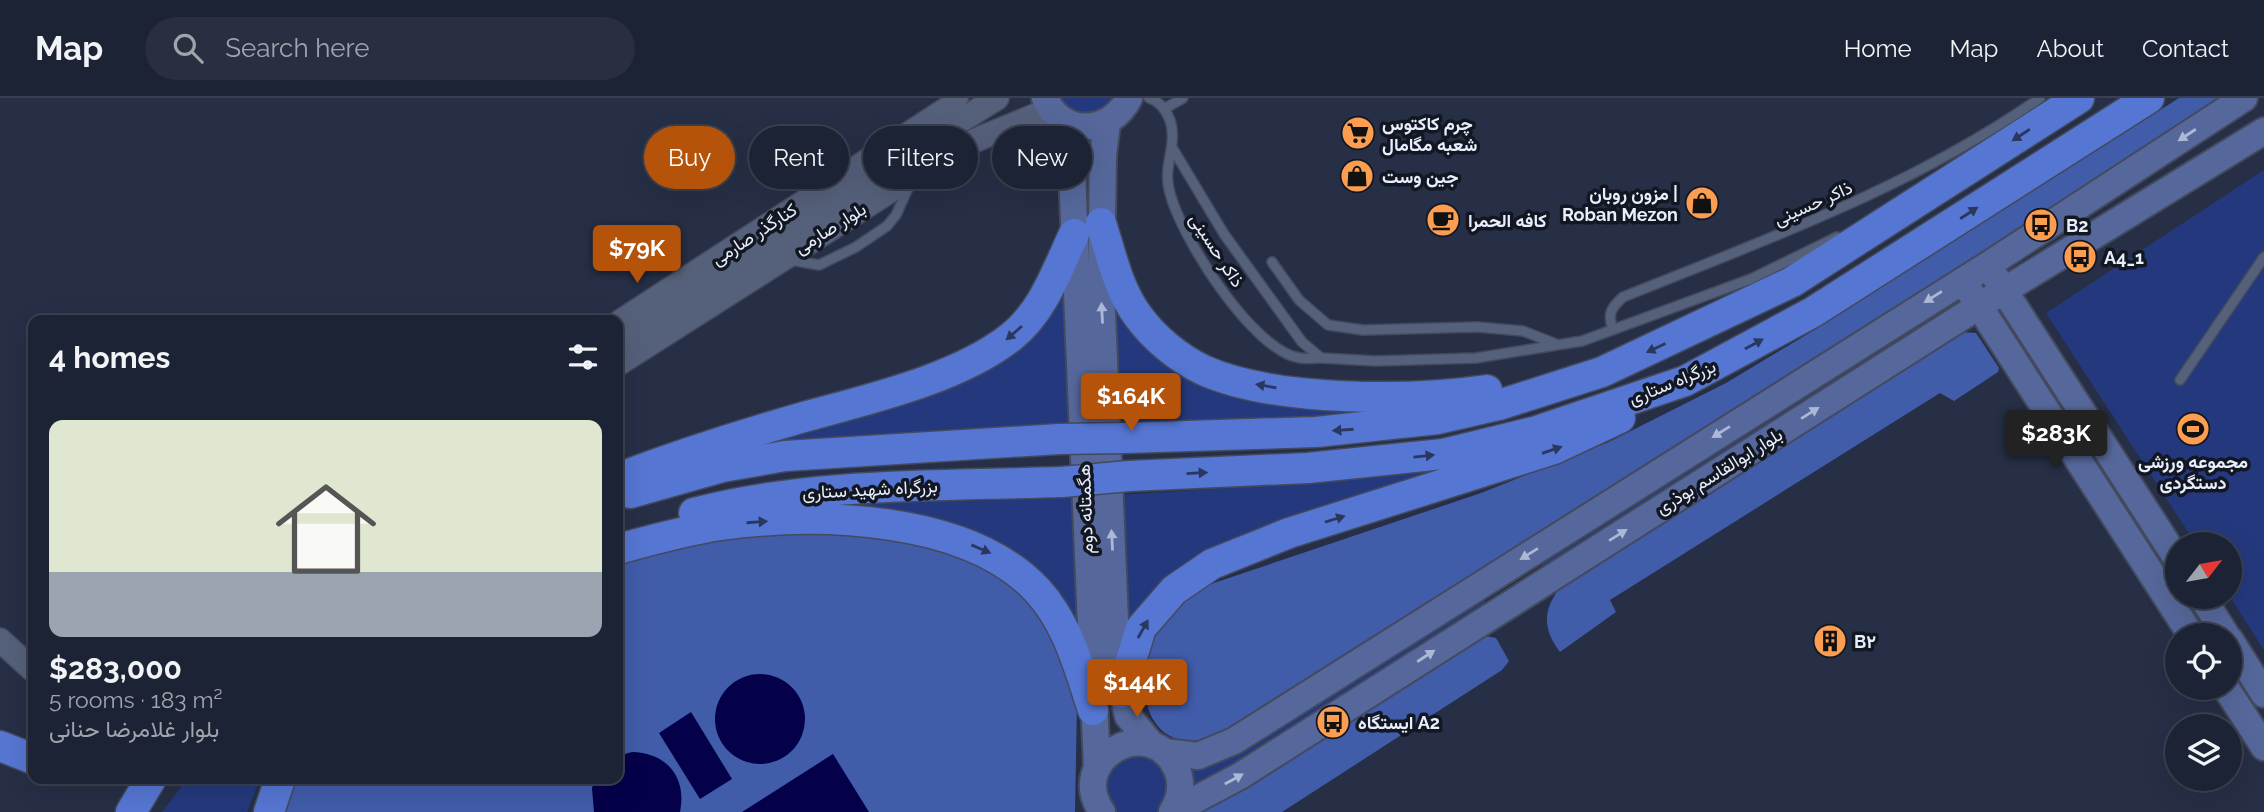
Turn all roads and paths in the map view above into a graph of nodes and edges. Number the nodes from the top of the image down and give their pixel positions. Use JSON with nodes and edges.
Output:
{"nodes":[{"id":1,"x":959,"y":98,"type":"edge"},
{"id":2,"x":997,"y":98,"type":"edge"},
{"id":3,"x":1129,"y":98,"type":"edge"},
{"id":4,"x":1149,"y":98,"type":"edge"},
{"id":5,"x":1183,"y":98,"type":"edge"},
{"id":6,"x":2040,"y":98,"type":"edge"},
{"id":7,"x":2079,"y":98,"type":"edge"},
{"id":8,"x":2149,"y":98,"type":"edge"},
{"id":9,"x":2244,"y":98,"type":"edge"},
{"id":10,"x":1164,"y":109,"type":"junction"},
{"id":11,"x":1055,"y":111,"type":"edge"},
{"id":12,"x":1107,"y":123,"type":"junction"},
{"id":13,"x":2264,"y":131,"type":"edge"},
{"id":14,"x":1173,"y":149,"type":"junction"},
{"id":15,"x":1936,"y":191,"type":"junction"},
{"id":16,"x":1087,"y":229,"type":"junction"},
{"id":17,"x":2264,"y":257,"type":"edge"},
{"id":18,"x":1272,"y":262,"type":"dead end"},
{"id":19,"x":1988,"y":265,"type":"junction"},
{"id":20,"x":1962,"y":279,"type":"junction"},
{"id":21,"x":2004,"y":290,"type":"junction"},
{"id":22,"x":685,"y":297,"type":"junction"},
{"id":23,"x":1979,"y":306,"type":"junction"},
{"id":24,"x":623,"y":318,"type":"edge"},
{"id":25,"x":1613,"y":329,"type":"junction"},
{"id":26,"x":623,"y":334,"type":"edge"},
{"id":27,"x":1558,"y":345,"type":"junction"},
{"id":28,"x":1321,"y":358,"type":"junction"},
{"id":29,"x":623,"y":359,"type":"edge"},
{"id":30,"x":1602,"y":372,"type":"junction"},
{"id":31,"x":2180,"y":380,"type":"dead end"},
{"id":32,"x":1685,"y":381,"type":"junction"},
{"id":33,"x":623,"y":476,"type":"edge"},
{"id":34,"x":1129,"y":476,"type":"joint"},
{"id":35,"x":623,"y":496,"type":"edge"},
{"id":36,"x":623,"y":537,"type":"edge"},
{"id":37,"x":2165,"y":540,"type":"edge"},
{"id":38,"x":623,"y":548,"type":"edge"},
{"id":39,"x":1510,"y":585,"type":"junction"},
{"id":40,"x":2183,"y":623,"type":"edge"},
{"id":41,"x":0,"y":640,"type":"edge"},
{"id":42,"x":2242,"y":659,"type":"edge"},
{"id":43,"x":28,"y":665,"type":"edge"},
{"id":44,"x":1121,"y":693,"type":"junction"},
{"id":45,"x":2264,"y":694,"type":"edge"},
{"id":46,"x":2234,"y":700,"type":"edge"},
{"id":47,"x":1093,"y":710,"type":"junction"},
{"id":48,"x":0,"y":746,"type":"edge"},
{"id":49,"x":2264,"y":747,"type":"edge"},
{"id":50,"x":1158,"y":749,"type":"junction"},
{"id":51,"x":28,"y":758,"type":"edge"},
{"id":52,"x":1095,"y":775,"type":"junction"},
{"id":53,"x":148,"y":784,"type":"edge"},
{"id":54,"x":278,"y":784,"type":"edge"},
{"id":55,"x":1173,"y":811,"type":"edge"},
{"id":56,"x":131,"y":812,"type":"edge"},
{"id":57,"x":269,"y":812,"type":"edge"},
{"id":58,"x":1083,"y":812,"type":"edge"},
{"id":59,"x":1102,"y":812,"type":"edge"}],
"edges":[{"from":1,"to":22,"type":"street","name":"کنارگذر صارمی"},
{"from":2,"to":22,"type":"street","name":"بلوار صارمی"},
{"from":3,"to":12,"type":"main road"},
{"from":4,"to":10,"type":"lane"},
{"from":5,"to":10,"type":"lane"},
{"from":6,"to":25,"type":"lane","name":"ذاکر حسینی"},
{"from":7,"to":15,"type":"highway","name":"بزرگراه ستاری","one_way":true},
{"from":32,"to":8,"type":"highway","name":"بزرگراه ستاری","one_way":true},
{"from":9,"to":19,"type":"main road","name":"بلوار ابوالقاسم بوذری","one_way":true},
{"from":10,"to":14,"type":"lane","name":"ذاکر حسینی"},
{"from":11,"to":12,"type":"main road"},
{"from":11,"to":16,"type":"main road","name":"هگمتانه دوم"},
{"from":11,"to":22,"type":"street","name":"بلوار صارمی"},
{"from":12,"to":16,"type":"main road","name":"هگمتانه دوم"},
{"from":13,"to":21,"type":"main road","name":"بلوار ابوالقاسم بوذری"},
{"from":14,"to":28,"type":"lane","name":"ذاکر حسینی"},
{"from":14,"to":28,"type":"lane","name":"ذاکر حسینی"},
{"from":15,"to":25,"type":"lane","name":"ذاکر حسینی"},
{"from":15,"to":30,"type":"highway","name":"بزرگراه ستاری","one_way":true},
{"from":30,"to":16,"type":"highway","one_way":true},
{"from":16,"to":33,"type":"highway","one_way":true},
{"from":44,"to":16,"type":"main road","name":"هگمتانه دوم","one_way":true},
{"from":16,"to":47,"type":"main road","name":"هگمتانه دوم"},
{"from":17,"to":31,"type":"lane"},
{"from":18,"to":27,"type":"lane"},
{"from":19,"to":20,"type":"main road","name":"بلوار ابوالقاسم بوذری"},
{"from":19,"to":21,"type":"main road"},
{"from":20,"to":23,"type":"main road"},
{"from":20,"to":39,"type":"main road","name":"بلوار ابوالقاسم بوذری","one_way":true},
{"from":21,"to":23,"type":"main road","name":"بلوار ابوالقاسم بوذری"},
{"from":21,"to":37,"type":"main road"},
{"from":22,"to":24,"type":"street","name":"کنارگذر صارمی"},
{"from":22,"to":26,"type":"street","name":"بلوار صارمی"},
{"from":22,"to":29,"type":"street","name":"بلوار صارمی"},
{"from":39,"to":23,"type":"main road","name":"بلوار ابوالقاسم بوذری","one_way":true},
{"from":23,"to":40,"type":"main road"},
{"from":25,"to":27,"type":"lane","name":"ذاکر حسینی"},
{"from":27,"to":28,"type":"lane","name":"ذاکر حسینی"},
{"from":30,"to":35,"type":"highway","name":"بزرگراه ستاری","one_way":true,"bridge":true},
{"from":34,"to":32,"type":"highway","name":"بزرگراه ستاری","one_way":true},
{"from":44,"to":32,"type":"highway","one_way":true},
{"from":34,"to":36,"type":"highway","name":"بزرگراه شهید ستاری","bridge":true},
{"from":38,"to":47,"type":"highway","one_way":true},
{"from":39,"to":50,"type":"main road","name":"بلوار ابوالقاسم بوذری"},
{"from":55,"to":39,"type":"main road","name":"بلوار ابوالقاسم بوذری","one_way":true},
{"from":41,"to":43,"type":"street"},
{"from":42,"to":45,"type":"main road"},
{"from":44,"to":50,"type":"main road","name":"هگمتانه دوم"},
{"from":46,"to":49,"type":"main road"},
{"from":47,"to":52,"type":"main road","name":"هگمتانه دوم"},
{"from":48,"to":51,"type":"highway"},
{"from":50,"to":52,"type":"main road","name":"بلوار ابوالقاسم بوذری"},
{"from":50,"to":55,"type":"main road","name":"هگمتانه دوم"},
{"from":52,"to":58,"type":"street"},
{"from":52,"to":59,"type":"main road","name":"هگمتانه دوم"},
{"from":53,"to":56,"type":"highway"},
{"from":54,"to":57,"type":"highway"}]}
